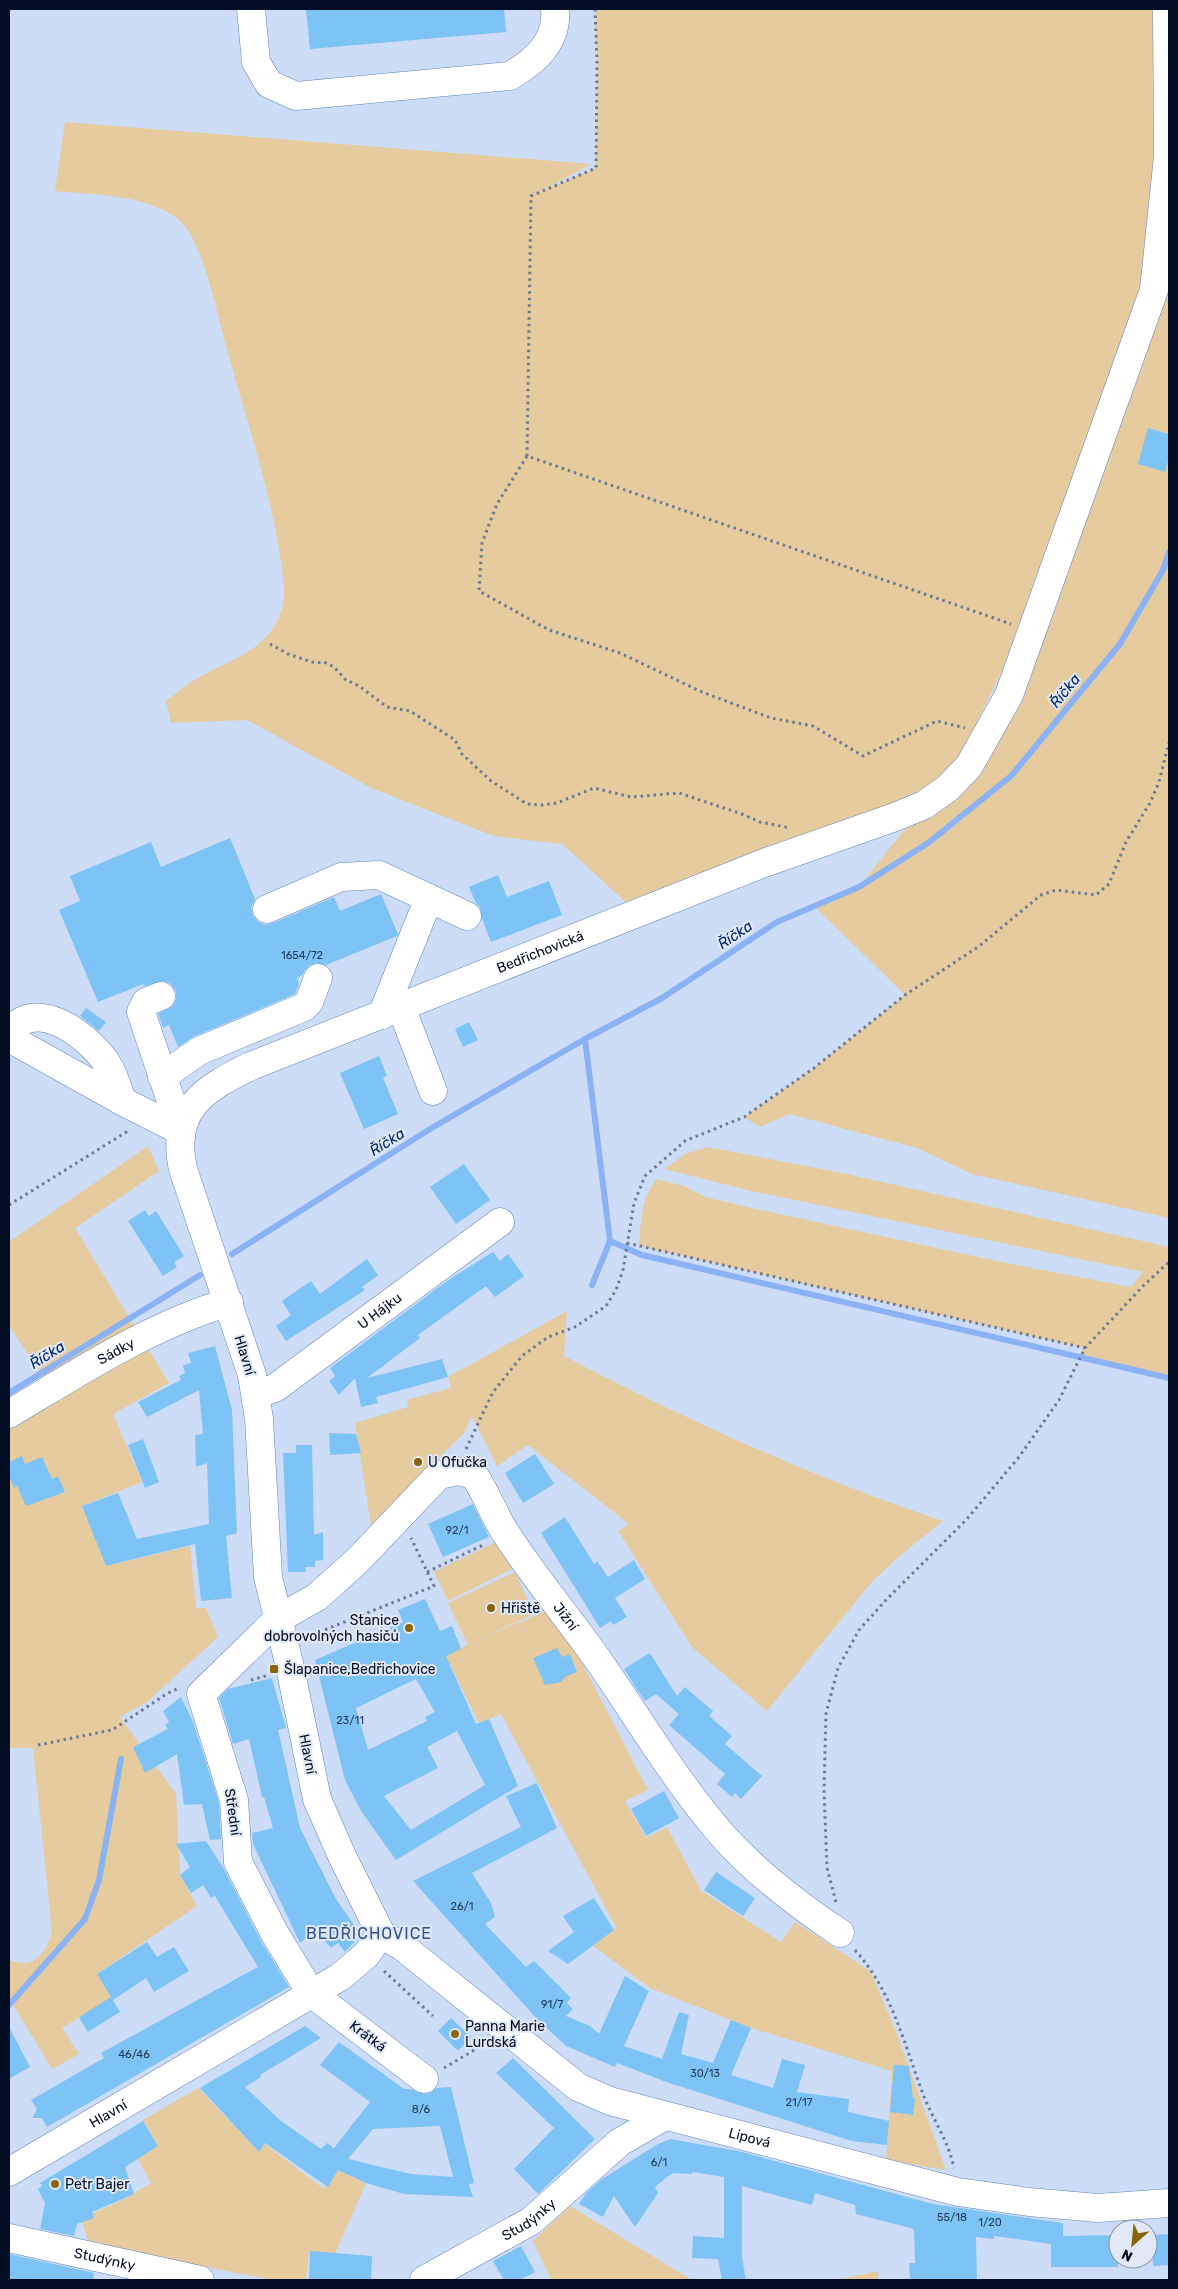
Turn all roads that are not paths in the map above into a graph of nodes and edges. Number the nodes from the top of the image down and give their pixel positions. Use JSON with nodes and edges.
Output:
{"nodes":[{"id":1,"x":251,"y":9,"type":"edge"},
{"id":2,"x":555,"y":9,"type":"edge"},
{"id":3,"x":1167,"y":9,"type":"edge"},
{"id":4,"x":429,"y":898,"type":"junction"},
{"id":5,"x":267,"y":910,"type":"dead end"},
{"id":6,"x":467,"y":916,"type":"dead end"},
{"id":7,"x":318,"y":978,"type":"dead end"},
{"id":8,"x":161,"y":996,"type":"dead end"},
{"id":9,"x":391,"y":1011,"type":"junction"},
{"id":10,"x":9,"y":1033,"type":"edge"},
{"id":11,"x":9,"y":1038,"type":"edge"},
{"id":12,"x":162,"y":1077,"type":"junction"},
{"id":13,"x":433,"y":1092,"type":"dead end"},
{"id":14,"x":122,"y":1101,"type":"junction"},
{"id":15,"x":181,"y":1131,"type":"junction"},
{"id":16,"x":500,"y":1222,"type":"dead end"},
{"id":17,"x":228,"y":1302,"type":"junction"},
{"id":18,"x":256,"y":1394,"type":"junction"},
{"id":19,"x":9,"y":1414,"type":"edge"},
{"id":20,"x":278,"y":1619,"type":"junction"},
{"id":21,"x":840,"y":1932,"type":"road end"},
{"id":22,"x":374,"y":1944,"type":"junction"},
{"id":23,"x":311,"y":1993,"type":"junction"},
{"id":24,"x":424,"y":2079,"type":"road end"},
{"id":25,"x":610,"y":2101,"type":"junction"},
{"id":26,"x":665,"y":2116,"type":"junction"},
{"id":27,"x":620,"y":2142,"type":"junction"},
{"id":28,"x":9,"y":2172,"type":"edge"},
{"id":29,"x":1169,"y":2203,"type":"edge"},
{"id":30,"x":9,"y":2238,"type":"edge"},
{"id":31,"x":200,"y":2280,"type":"edge"},
{"id":32,"x":424,"y":2280,"type":"edge"}],
"edges":[{"from":1,"to":2,"type":"street"},
{"from":3,"to":9,"type":"street","name":"Bedřichovická"},
{"from":4,"to":5,"type":"street"},
{"from":4,"to":6,"type":"street"},
{"from":4,"to":9,"type":"street"},
{"from":7,"to":12,"type":"street"},
{"from":8,"to":12,"type":"street"},
{"from":9,"to":13,"type":"street"},
{"from":9,"to":15,"type":"street","name":"Bedřichovická"},
{"from":10,"to":14,"type":"street"},
{"from":11,"to":14,"type":"street"},
{"from":12,"to":15,"type":"street"},
{"from":14,"to":15,"type":"street"},
{"from":15,"to":17,"type":"street","name":"Hlavní"},
{"from":16,"to":18,"type":"street","name":"U Hájku"},
{"from":17,"to":18,"type":"street","name":"Hlavní"},
{"from":17,"to":19,"type":"street","name":"Sádky"},
{"from":18,"to":20,"type":"street","name":"Hlavní"},
{"from":20,"to":21,"type":"street","name":"Jižní"},
{"from":20,"to":22,"type":"street","name":"Hlavní"},
{"from":20,"to":23,"type":"street","name":"Střední"},
{"from":22,"to":23,"type":"street","name":"Hlavní"},
{"from":22,"to":25,"type":"street","name":"Lipová"},
{"from":23,"to":24,"type":"street","name":"Krátká"},
{"from":23,"to":28,"type":"street","name":"Hlavní"},
{"from":25,"to":26,"type":"street","name":"Lipová"},
{"from":25,"to":27,"type":"street"},
{"from":26,"to":27,"type":"street","name":"Studýnky"},
{"from":26,"to":29,"type":"street","name":"Lipová"},
{"from":27,"to":32,"type":"street","name":"Studýnky"},
{"from":30,"to":31,"type":"street","name":"Studýnky"}]}
